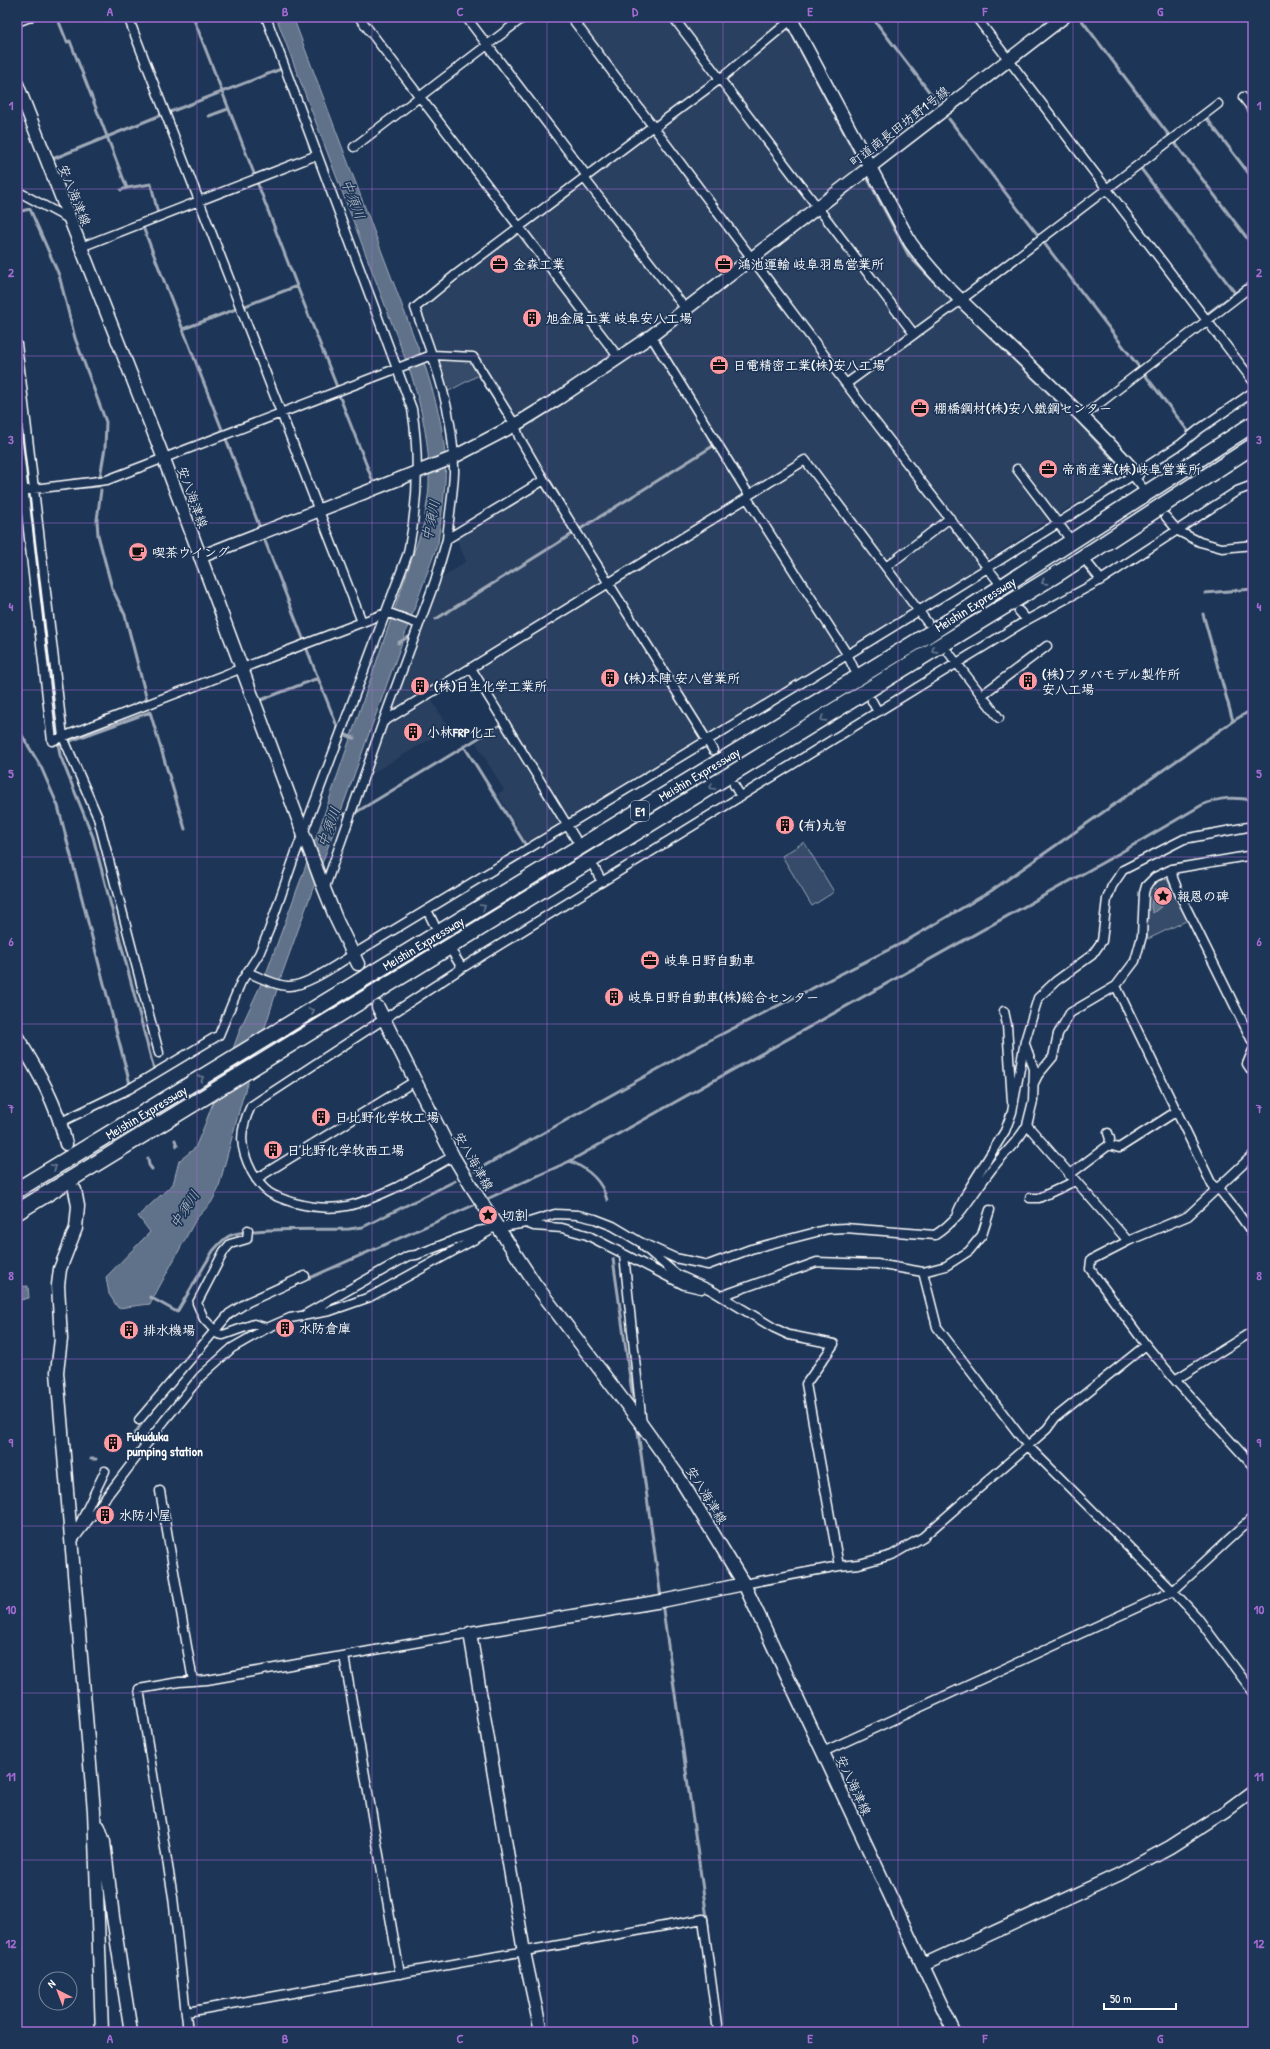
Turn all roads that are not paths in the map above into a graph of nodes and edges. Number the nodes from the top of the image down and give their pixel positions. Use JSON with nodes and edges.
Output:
{"nodes":[{"id":1,"x":30,"y":17,"type":"edge"},
{"id":2,"x":128,"y":17,"type":"edge"},
{"id":3,"x":266,"y":17,"type":"edge"},
{"id":4,"x":360,"y":17,"type":"edge"},
{"id":5,"x":466,"y":17,"type":"edge"},
{"id":6,"x":524,"y":17,"type":"edge"},
{"id":7,"x":571,"y":17,"type":"edge"},
{"id":8,"x":673,"y":17,"type":"edge"},
{"id":9,"x":976,"y":17,"type":"edge"},
{"id":10,"x":1064,"y":17,"type":"edge"},
{"id":11,"x":791,"y":18,"type":"edge"},
{"id":12,"x":17,"y":22,"type":"edge"},
{"id":13,"x":487,"y":45,"type":"junction"},
{"id":14,"x":1008,"y":60,"type":"junction"},
{"id":15,"x":720,"y":79,"type":"junction"},
{"id":16,"x":17,"y":84,"type":"edge"},
{"id":17,"x":420,"y":96,"type":"junction"},
{"id":18,"x":1243,"y":97,"type":"dead end"},
{"id":19,"x":1218,"y":104,"type":"dead end"},
{"id":20,"x":1253,"y":110,"type":"edge"},
{"id":21,"x":654,"y":127,"type":"junction"},
{"id":22,"x":354,"y":147,"type":"dead end"},
{"id":23,"x":317,"y":155,"type":"junction"},
{"id":24,"x":869,"y":166,"type":"junction"},
{"id":25,"x":585,"y":177,"type":"junction"},
{"id":26,"x":1107,"y":189,"type":"junction"},
{"id":27,"x":17,"y":191,"type":"edge"},
{"id":28,"x":199,"y":202,"type":"junction"},
{"id":29,"x":817,"y":207,"type":"junction"},
{"id":30,"x":69,"y":219,"type":"junction"},
{"id":31,"x":520,"y":227,"type":"junction"},
{"id":32,"x":81,"y":247,"type":"junction"},
{"id":33,"x":751,"y":258,"type":"junction"},
{"id":34,"x":1253,"y":285,"type":"edge"},
{"id":35,"x":961,"y":300,"type":"junction"},
{"id":36,"x":686,"y":308,"type":"junction"},
{"id":37,"x":1208,"y":320,"type":"junction"},
{"id":38,"x":914,"y":334,"type":"junction"},
{"id":39,"x":651,"y":336,"type":"junction"},
{"id":40,"x":17,"y":344,"type":"edge"},
{"id":41,"x":431,"y":356,"type":"junction"},
{"id":42,"x":619,"y":358,"type":"junction"},
{"id":43,"x":400,"y":367,"type":"junction"},
{"id":44,"x":1253,"y":381,"type":"edge"},
{"id":45,"x":846,"y":384,"type":"junction"},
{"id":46,"x":1253,"y":392,"type":"edge"},
{"id":47,"x":282,"y":414,"type":"junction"},
{"id":48,"x":1083,"y":416,"type":"junction"},
{"id":49,"x":1253,"y":423,"type":"edge"},
{"id":50,"x":515,"y":426,"type":"junction"},
{"id":51,"x":17,"y":432,"type":"edge"},
{"id":52,"x":1253,"y":446,"type":"edge"},
{"id":53,"x":1253,"y":453,"type":"edge"},
{"id":54,"x":451,"y":458,"type":"junction"},
{"id":55,"x":164,"y":459,"type":"junction"},
{"id":56,"x":1016,"y":470,"type":"dead end"},
{"id":57,"x":420,"y":472,"type":"junction"},
{"id":58,"x":1135,"y":475,"type":"junction"},
{"id":59,"x":544,"y":480,"type":"junction"},
{"id":60,"x":1253,"y":485,"type":"edge"},
{"id":61,"x":1142,"y":487,"type":"dead end"},
{"id":62,"x":34,"y":489,"type":"junction"},
{"id":63,"x":20,"y":491,"type":"edge"},
{"id":64,"x":748,"y":497,"type":"junction"},
{"id":65,"x":320,"y":510,"type":"junction"},
{"id":66,"x":950,"y":518,"type":"junction"},
{"id":67,"x":1166,"y":518,"type":"dead end"},
{"id":68,"x":1058,"y":522,"type":"junction"},
{"id":69,"x":1178,"y":531,"type":"junction"},
{"id":70,"x":1067,"y":535,"type":"dead end"},
{"id":71,"x":447,"y":540,"type":"junction"},
{"id":72,"x":1253,"y":545,"type":"edge"},
{"id":73,"x":200,"y":557,"type":"junction"},
{"id":74,"x":1089,"y":565,"type":"dead end"},
{"id":75,"x":886,"y":567,"type":"junction"},
{"id":76,"x":988,"y":567,"type":"junction"},
{"id":77,"x":1062,"y":571,"type":"junction"},
{"id":78,"x":997,"y":580,"type":"dead end"},
{"id":79,"x":1101,"y":580,"type":"junction"},
{"id":80,"x":609,"y":584,"type":"junction"},
{"id":81,"x":918,"y":610,"type":"junction"},
{"id":82,"x":1019,"y":611,"type":"dead end"},
{"id":83,"x":387,"y":613,"type":"junction"},
{"id":84,"x":1027,"y":620,"type":"junction"},
{"id":85,"x":362,"y":622,"type":"junction"},
{"id":86,"x":927,"y":622,"type":"dead end"},
{"id":87,"x":416,"y":623,"type":"dead end"},
{"id":88,"x":1047,"y":646,"type":"dead end"},
{"id":89,"x":949,"y":653,"type":"dead end"},
{"id":90,"x":847,"y":654,"type":"junction"},
{"id":91,"x":957,"y":663,"type":"junction"},
{"id":92,"x":471,"y":668,"type":"junction"},
{"id":93,"x":242,"y":669,"type":"junction"},
{"id":94,"x":854,"y":669,"type":"dead end"},
{"id":95,"x":982,"y":695,"type":"junction"},
{"id":96,"x":872,"y":701,"type":"dead end"},
{"id":97,"x":878,"y":712,"type":"junction"},
{"id":98,"x":999,"y":718,"type":"dead end"},
{"id":99,"x":383,"y":722,"type":"junction"},
{"id":100,"x":63,"y":737,"type":"junction"},
{"id":101,"x":706,"y":740,"type":"junction"},
{"id":102,"x":713,"y":750,"type":"dead end"},
{"id":103,"x":734,"y":785,"type":"dead end"},
{"id":104,"x":741,"y":797,"type":"junction"},
{"id":105,"x":566,"y":825,"type":"junction"},
{"id":106,"x":1253,"y":826,"type":"edge"},
{"id":107,"x":305,"y":837,"type":"junction"},
{"id":108,"x":575,"y":838,"type":"dead end"},
{"id":109,"x":1253,"y":855,"type":"edge"},
{"id":110,"x":594,"y":869,"type":"dead end"},
{"id":111,"x":1172,"y":869,"type":"junction"},
{"id":112,"x":602,"y":882,"type":"junction"},
{"id":113,"x":323,"y":886,"type":"junction"},
{"id":114,"x":427,"y":910,"type":"junction"},
{"id":115,"x":434,"y":924,"type":"dead end"},
{"id":116,"x":454,"y":955,"type":"dead end"},
{"id":117,"x":356,"y":959,"type":"junction"},
{"id":118,"x":462,"y":968,"type":"junction"},
{"id":119,"x":250,"y":974,"type":"junction"},
{"id":120,"x":1116,"y":986,"type":"junction"},
{"id":121,"x":378,"y":1007,"type":"tunnel mouth"},
{"id":122,"x":1004,"y":1011,"type":"dead end"},
{"id":123,"x":384,"y":1020,"type":"junction"},
{"id":124,"x":17,"y":1037,"type":"edge"},
{"id":125,"x":1024,"y":1041,"type":"junction"},
{"id":126,"x":1253,"y":1043,"type":"edge"},
{"id":127,"x":1253,"y":1050,"type":"edge"},
{"id":128,"x":159,"y":1053,"type":"dead end"},
{"id":129,"x":1253,"y":1073,"type":"edge"},
{"id":130,"x":415,"y":1081,"type":"junction"},
{"id":131,"x":1033,"y":1085,"type":"junction"},
{"id":132,"x":1177,"y":1111,"type":"junction"},
{"id":133,"x":1012,"y":1112,"type":"junction"},
{"id":134,"x":61,"y":1122,"type":"junction"},
{"id":135,"x":1027,"y":1125,"type":"junction"},
{"id":136,"x":1108,"y":1133,"type":"dead end"},
{"id":137,"x":66,"y":1144,"type":"dead end"},
{"id":138,"x":1109,"y":1145,"type":"junction"},
{"id":139,"x":1253,"y":1155,"type":"edge"},
{"id":140,"x":453,"y":1156,"type":"junction"},
{"id":141,"x":1072,"y":1178,"type":"junction"},
{"id":142,"x":256,"y":1179,"type":"junction"},
{"id":143,"x":19,"y":1189,"type":"edge"},
{"id":144,"x":75,"y":1190,"type":"dead end"},
{"id":145,"x":1216,"y":1190,"type":"junction"},
{"id":146,"x":1030,"y":1198,"type":"dead end"},
{"id":147,"x":21,"y":1210,"type":"edge"},
{"id":148,"x":990,"y":1210,"type":"dead end"},
{"id":149,"x":954,"y":1219,"type":"junction"},
{"id":150,"x":526,"y":1223,"type":"junction"},
{"id":151,"x":498,"y":1228,"type":"junction"},
{"id":152,"x":248,"y":1230,"type":"dead end"},
{"id":153,"x":1253,"y":1234,"type":"edge"},
{"id":154,"x":1128,"y":1241,"type":"junction"},
{"id":155,"x":640,"y":1242,"type":"junction"},
{"id":156,"x":624,"y":1255,"type":"junction"},
{"id":157,"x":924,"y":1272,"type":"junction"},
{"id":158,"x":305,"y":1276,"type":"dead end"},
{"id":159,"x":711,"y":1290,"type":"junction"},
{"id":160,"x":721,"y":1296,"type":"junction"},
{"id":161,"x":306,"y":1314,"type":"junction"},
{"id":162,"x":267,"y":1328,"type":"junction"},
{"id":163,"x":214,"y":1331,"type":"junction"},
{"id":164,"x":1253,"y":1331,"type":"edge"},
{"id":165,"x":1146,"y":1345,"type":"junction"},
{"id":166,"x":1175,"y":1380,"type":"junction"},
{"id":167,"x":139,"y":1420,"type":"dead end"},
{"id":168,"x":642,"y":1425,"type":"junction"},
{"id":169,"x":1027,"y":1445,"type":"junction"},
{"id":170,"x":1253,"y":1466,"type":"edge"},
{"id":171,"x":105,"y":1471,"type":"dead end"},
{"id":172,"x":160,"y":1491,"type":"dead end"},
{"id":173,"x":1253,"y":1517,"type":"edge"},
{"id":174,"x":71,"y":1543,"type":"junction"},
{"id":175,"x":840,"y":1566,"type":"junction"},
{"id":176,"x":744,"y":1584,"type":"junction"},
{"id":177,"x":1174,"y":1591,"type":"junction"},
{"id":178,"x":470,"y":1633,"type":"junction"},
{"id":179,"x":344,"y":1656,"type":"junction"},
{"id":180,"x":193,"y":1681,"type":"junction"},
{"id":181,"x":1253,"y":1692,"type":"edge"},
{"id":182,"x":823,"y":1752,"type":"junction"},
{"id":183,"x":1253,"y":1791,"type":"edge"},
{"id":184,"x":94,"y":1810,"type":"junction"},
{"id":185,"x":524,"y":1952,"type":"junction"},
{"id":186,"x":923,"y":1965,"type":"junction"},
{"id":187,"x":400,"y":1974,"type":"junction"},
{"id":188,"x":187,"y":2012,"type":"junction"},
{"id":189,"x":102,"y":2032,"type":"edge"},
{"id":190,"x":131,"y":2032,"type":"edge"},
{"id":191,"x":188,"y":2032,"type":"edge"},
{"id":192,"x":541,"y":2032,"type":"edge"},
{"id":193,"x":718,"y":2032,"type":"edge"},
{"id":194,"x":954,"y":2032,"type":"edge"}],
"edges":[{"from":1,"to":12,"type":"street"},
{"from":2,"to":28,"type":"street"},
{"from":3,"to":23,"type":"street"},
{"from":4,"to":17,"type":"street"},
{"from":5,"to":13,"type":"street"},
{"from":6,"to":13,"type":"street"},
{"from":7,"to":21,"type":"street"},
{"from":8,"to":15,"type":"street"},
{"from":9,"to":14,"type":"street"},
{"from":10,"to":14,"type":"street","name":"町道南長田坊野1号線"},
{"from":11,"to":15,"type":"street"},
{"from":11,"to":24,"type":"street"},
{"from":13,"to":17,"type":"street"},
{"from":13,"to":25,"type":"street"},
{"from":14,"to":24,"type":"street","name":"町道南長田坊野1号線"},
{"from":14,"to":26,"type":"street"},
{"from":15,"to":21,"type":"street"},
{"from":15,"to":29,"type":"street"},
{"from":16,"to":30,"type":"street","name":"安八海津線"},
{"from":17,"to":22,"type":"street"},
{"from":17,"to":31,"type":"street"},
{"from":18,"to":20,"type":"street"},
{"from":19,"to":26,"type":"street"},
{"from":21,"to":25,"type":"street"},
{"from":21,"to":33,"type":"street"},
{"from":23,"to":28,"type":"street"},
{"from":23,"to":43,"type":"street"},
{"from":24,"to":29,"type":"street","name":"町道南長田坊野1号線"},
{"from":24,"to":35,"type":"street"},
{"from":25,"to":31,"type":"street"},
{"from":25,"to":36,"type":"street"},
{"from":26,"to":35,"type":"street"},
{"from":26,"to":37,"type":"street"},
{"from":27,"to":30,"type":"street"},
{"from":28,"to":32,"type":"street"},
{"from":28,"to":47,"type":"street"},
{"from":29,"to":33,"type":"street","name":"町道南長田坊野1号線"},
{"from":29,"to":38,"type":"street"},
{"from":30,"to":32,"type":"street","name":"安八海津線"},
{"from":31,"to":41,"type":"street"},
{"from":31,"to":42,"type":"street"},
{"from":32,"to":55,"type":"street","name":"安八海津線"},
{"from":33,"to":36,"type":"street","name":"町道南長田坊野1号線"},
{"from":33,"to":45,"type":"street"},
{"from":34,"to":37,"type":"street"},
{"from":35,"to":38,"type":"street"},
{"from":35,"to":48,"type":"street"},
{"from":36,"to":39,"type":"street","name":"町道南長田坊野1号線"},
{"from":37,"to":44,"type":"street"},
{"from":37,"to":48,"type":"street"},
{"from":38,"to":45,"type":"street"},
{"from":39,"to":42,"type":"street","name":"町道南長田坊野1号線"},
{"from":39,"to":64,"type":"street"},
{"from":40,"to":62,"type":"street"},
{"from":41,"to":43,"type":"street"},
{"from":41,"to":50,"type":"street"},
{"from":41,"to":54,"type":"street"},
{"from":42,"to":50,"type":"street","name":"町道南長田坊野1号線"},
{"from":43,"to":47,"type":"street"},
{"from":43,"to":57,"type":"street"},
{"from":45,"to":66,"type":"street"},
{"from":46,"to":58,"type":"street"},
{"from":47,"to":55,"type":"street"},
{"from":47,"to":65,"type":"street"},
{"from":48,"to":58,"type":"street"},
{"from":143,"to":49,"type":"highway","name":"Meishin Expressway","number":"E1","one_way":true},
{"from":50,"to":54,"type":"street","name":"町道南長田坊野1号線"},
{"from":50,"to":59,"type":"street"},
{"from":51,"to":63,"type":"street"},
{"from":52,"to":77,"type":"highway","name":"Meishin Expressway","number":"E1"},
{"from":53,"to":77,"type":"highway"},
{"from":54,"to":57,"type":"street","name":"町道南長田坊野1号線"},
{"from":54,"to":71,"type":"street"},
{"from":55,"to":62,"type":"street"},
{"from":55,"to":73,"type":"street","name":"安八海津線"},
{"from":56,"to":68,"type":"street"},
{"from":57,"to":65,"type":"street","name":"町道南長田坊野1号線"},
{"from":57,"to":83,"type":"street"},
{"from":58,"to":61,"type":"street"},
{"from":58,"to":68,"type":"street"},
{"from":59,"to":71,"type":"street"},
{"from":59,"to":80,"type":"street"},
{"from":60,"to":69,"type":"street"},
{"from":62,"to":63,"type":"street"},
{"from":62,"to":100,"type":"street"},
{"from":63,"to":100,"type":"street"},
{"from":64,"to":75,"type":"street"},
{"from":64,"to":80,"type":"street"},
{"from":64,"to":90,"type":"street"},
{"from":65,"to":73,"type":"street","name":"町道南長田坊野1号線"},
{"from":65,"to":85,"type":"street"},
{"from":66,"to":75,"type":"street"},
{"from":66,"to":76,"type":"street"},
{"from":67,"to":69,"type":"street"},
{"from":68,"to":70,"type":"street"},
{"from":68,"to":76,"type":"street"},
{"from":69,"to":72,"type":"street"},
{"from":69,"to":79,"type":"street"},
{"from":71,"to":99,"type":"street"},
{"from":73,"to":93,"type":"street","name":"安八海津線"},
{"from":74,"to":79,"type":"street"},
{"from":75,"to":81,"type":"street"},
{"from":76,"to":78,"type":"street"},
{"from":76,"to":81,"type":"street"},
{"from":77,"to":147,"type":"highway","name":"Meishin Expressway","number":"E1","one_way":true},
{"from":79,"to":84,"type":"street"},
{"from":80,"to":92,"type":"street"},
{"from":80,"to":101,"type":"street"},
{"from":81,"to":86,"type":"street"},
{"from":81,"to":90,"type":"street"},
{"from":82,"to":84,"type":"street"},
{"from":83,"to":85,"type":"street"},
{"from":83,"to":87,"type":"street"},
{"from":83,"to":107,"type":"street"},
{"from":84,"to":91,"type":"street"},
{"from":85,"to":93,"type":"street"},
{"from":88,"to":95,"type":"street"},
{"from":89,"to":91,"type":"street"},
{"from":90,"to":94,"type":"street"},
{"from":90,"to":101,"type":"street"},
{"from":91,"to":95,"type":"street"},
{"from":91,"to":97,"type":"street"},
{"from":92,"to":99,"type":"street"},
{"from":92,"to":105,"type":"street"},
{"from":93,"to":100,"type":"street"},
{"from":93,"to":107,"type":"street","name":"安八海津線"},
{"from":95,"to":98,"type":"street"},
{"from":96,"to":97,"type":"street"},
{"from":97,"to":104,"type":"street"},
{"from":99,"to":113,"type":"street"},
{"from":100,"to":128,"type":"street"},
{"from":101,"to":102,"type":"street"},
{"from":101,"to":105,"type":"street"},
{"from":103,"to":104,"type":"street"},
{"from":104,"to":112,"type":"street"},
{"from":105,"to":108,"type":"street"},
{"from":105,"to":114,"type":"street"},
{"from":106,"to":125,"type":"street"},
{"from":107,"to":113,"type":"street","name":"安八海津線"},
{"from":107,"to":119,"type":"street"},
{"from":109,"to":111,"type":"street"},
{"from":110,"to":112,"type":"street"},
{"from":111,"to":120,"type":"street"},
{"from":111,"to":126,"type":"street"},
{"from":112,"to":118,"type":"street"},
{"from":113,"to":117,"type":"street","name":"安八海津線"},
{"from":114,"to":115,"type":"street"},
{"from":114,"to":117,"type":"street"},
{"from":116,"to":118,"type":"street"},
{"from":117,"to":119,"type":"street"},
{"from":118,"to":123,"type":"street"},
{"from":119,"to":134,"type":"street"},
{"from":120,"to":131,"type":"street"},
{"from":120,"to":132,"type":"street"},
{"from":121,"to":123,"type":"street","name":"安八海津線"},
{"from":122,"to":133,"type":"street"},
{"from":123,"to":130,"type":"street","name":"安八海津線"},
{"from":123,"to":142,"type":"street"},
{"from":124,"to":134,"type":"street"},
{"from":125,"to":131,"type":"street"},
{"from":125,"to":133,"type":"street"},
{"from":127,"to":129,"type":"street"},
{"from":130,"to":140,"type":"street","name":"安八海津線"},
{"from":130,"to":142,"type":"street"},
{"from":131,"to":135,"type":"street"},
{"from":132,"to":138,"type":"street"},
{"from":132,"to":145,"type":"street"},
{"from":133,"to":149,"type":"street"},
{"from":134,"to":137,"type":"street"},
{"from":135,"to":141,"type":"street"},
{"from":135,"to":149,"type":"street"},
{"from":136,"to":138,"type":"street"},
{"from":138,"to":141,"type":"street"},
{"from":139,"to":145,"type":"street"},
{"from":140,"to":142,"type":"street"},
{"from":140,"to":151,"type":"street","name":"安八海津線"},
{"from":141,"to":146,"type":"street"},
{"from":141,"to":154,"type":"street"},
{"from":144,"to":174,"type":"street"},
{"from":145,"to":153,"type":"street"},
{"from":145,"to":154,"type":"street"},
{"from":148,"to":157,"type":"street"},
{"from":149,"to":155,"type":"street"},
{"from":150,"to":151,"type":"street"},
{"from":150,"to":155,"type":"street"},
{"from":150,"to":156,"type":"street"},
{"from":151,"to":161,"type":"street"},
{"from":151,"to":161,"type":"street"},
{"from":151,"to":168,"type":"street","name":"安八海津線"},
{"from":152,"to":163,"type":"street"},
{"from":154,"to":165,"type":"street"},
{"from":155,"to":159,"type":"street"},
{"from":156,"to":159,"type":"street"},
{"from":156,"to":168,"type":"street"},
{"from":157,"to":160,"type":"street"},
{"from":157,"to":169,"type":"street"},
{"from":158,"to":163,"type":"street"},
{"from":159,"to":160,"type":"street"},
{"from":160,"to":175,"type":"street"},
{"from":161,"to":162,"type":"street"},
{"from":162,"to":163,"type":"street"},
{"from":162,"to":174,"type":"street"},
{"from":163,"to":167,"type":"street"},
{"from":164,"to":166,"type":"street"},
{"from":165,"to":166,"type":"street"},
{"from":165,"to":169,"type":"street"},
{"from":166,"to":170,"type":"street"},
{"from":168,"to":176,"type":"street","name":"安八海津線"},
{"from":169,"to":175,"type":"street"},
{"from":169,"to":177,"type":"street"},
{"from":171,"to":174,"type":"street"},
{"from":172,"to":180,"type":"street"},
{"from":173,"to":177,"type":"street"},
{"from":174,"to":184,"type":"street"},
{"from":175,"to":176,"type":"street"},
{"from":176,"to":178,"type":"street"},
{"from":176,"to":182,"type":"street","name":"安八海津線"},
{"from":177,"to":181,"type":"street"},
{"from":177,"to":182,"type":"street"},
{"from":178,"to":179,"type":"street"},
{"from":178,"to":185,"type":"street"},
{"from":179,"to":180,"type":"street"},
{"from":179,"to":187,"type":"street"},
{"from":180,"to":188,"type":"street"},
{"from":182,"to":186,"type":"street","name":"安八海津線"},
{"from":183,"to":186,"type":"street"},
{"from":184,"to":189,"type":"street"},
{"from":184,"to":190,"type":"street"},
{"from":185,"to":187,"type":"street"},
{"from":185,"to":192,"type":"street"},
{"from":185,"to":193,"type":"street"},
{"from":186,"to":194,"type":"street","name":"安八海津線"},
{"from":187,"to":188,"type":"street"},
{"from":188,"to":191,"type":"street"}]}
